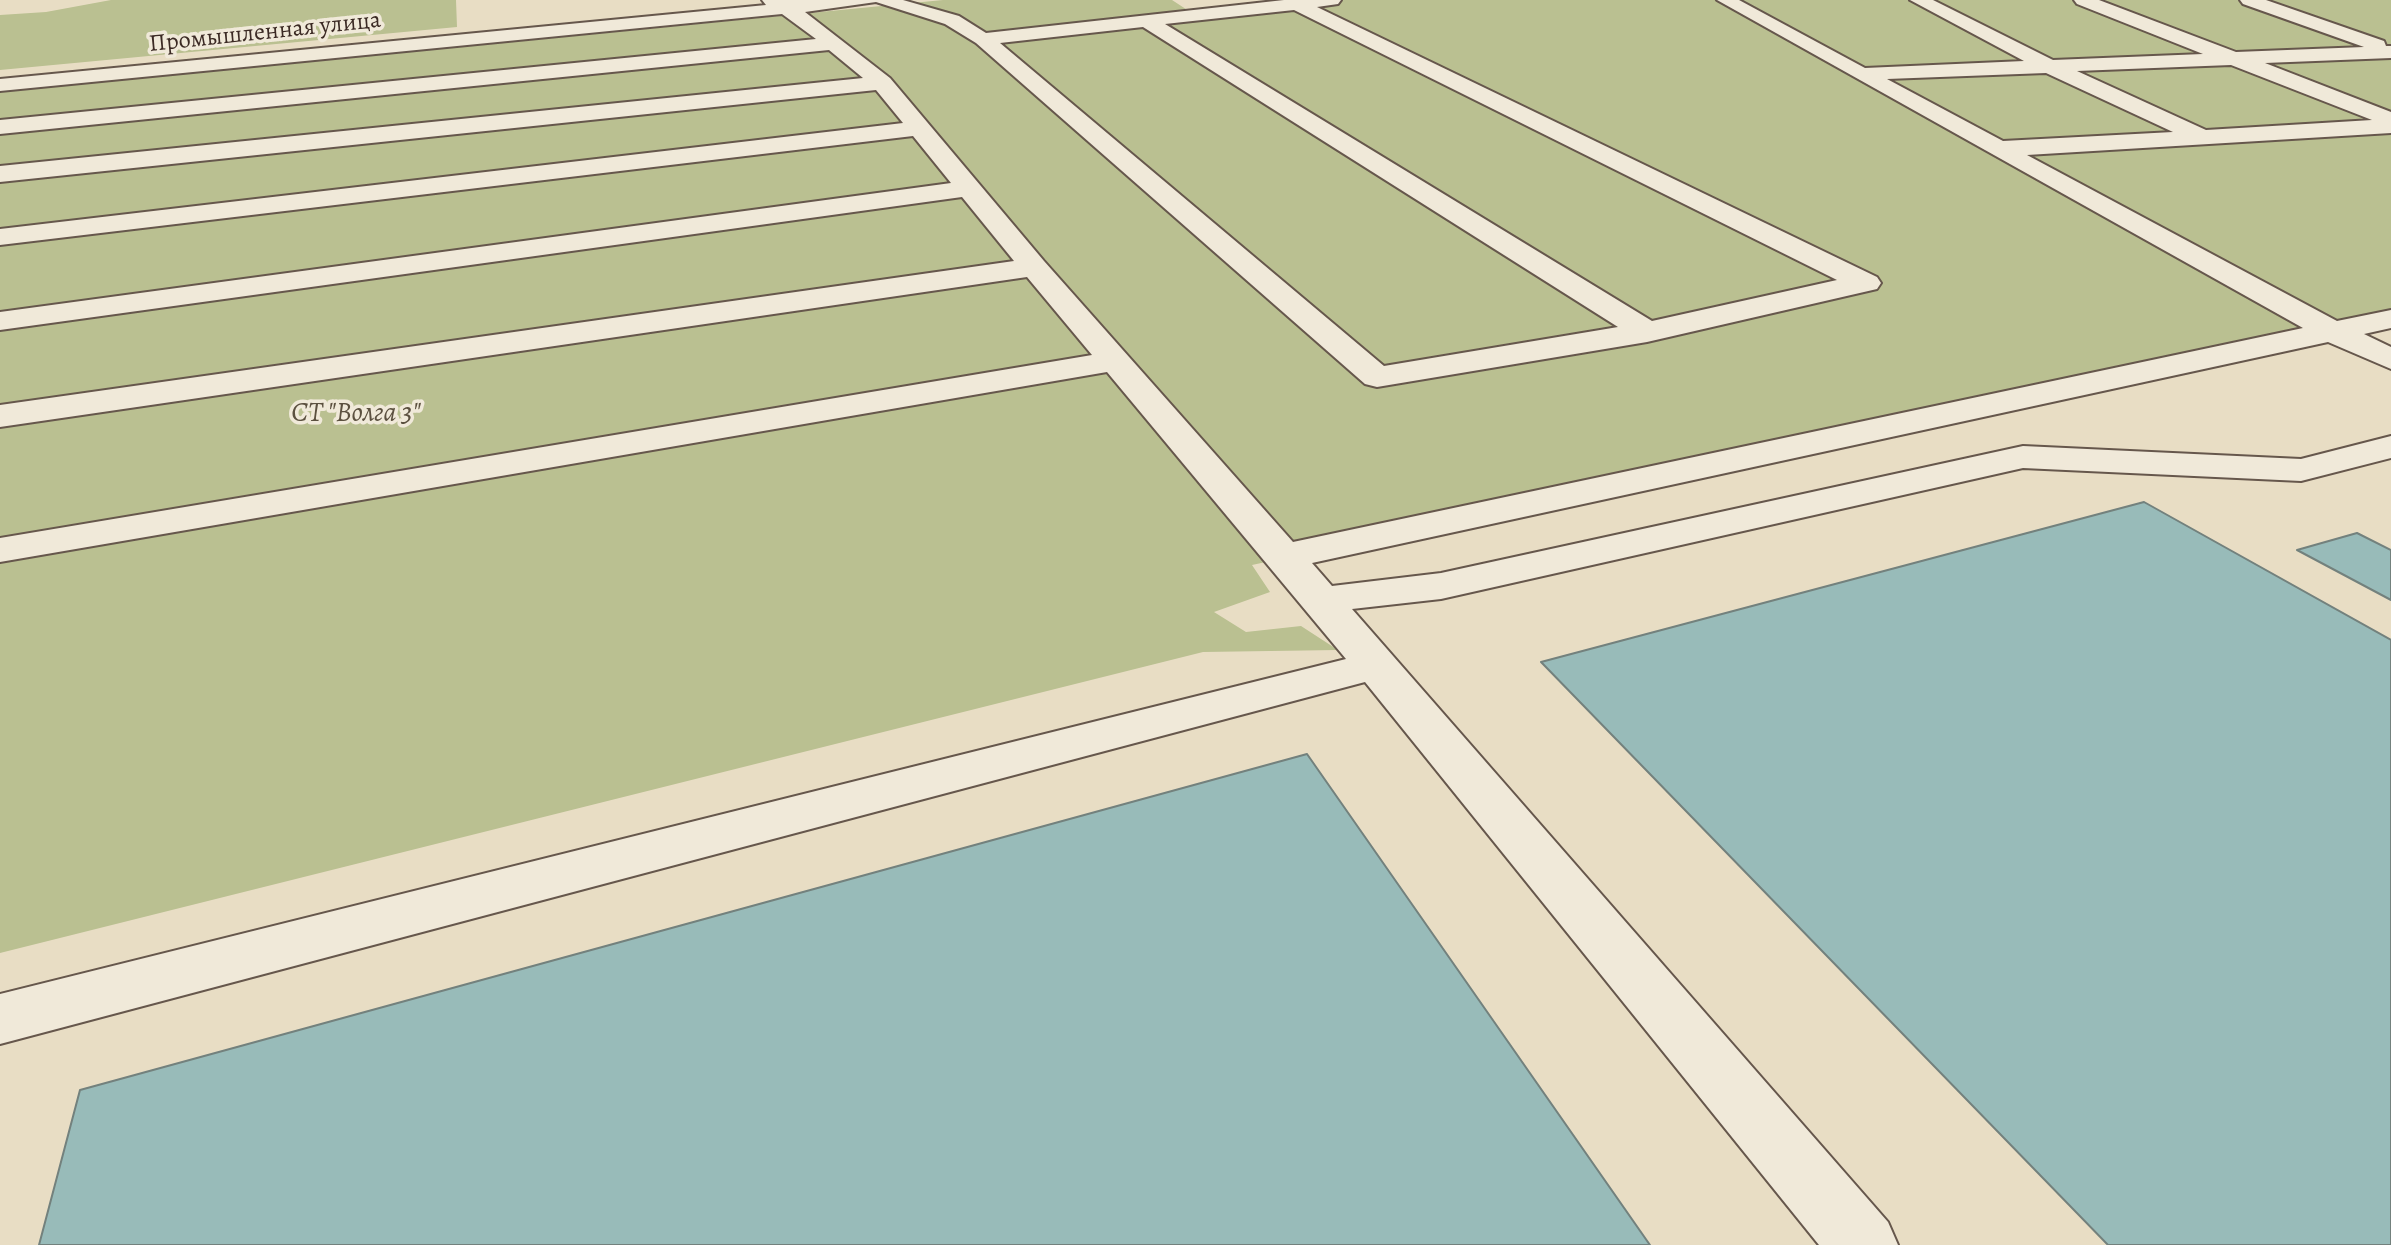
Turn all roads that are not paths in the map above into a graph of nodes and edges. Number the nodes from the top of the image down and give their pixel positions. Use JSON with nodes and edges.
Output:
{"nodes":[{"id":1,"x":868,"y":0,"type":"edge"},
{"id":2,"x":883,"y":0,"type":"edge"},
{"id":3,"x":1332,"y":0,"type":"edge"},
{"id":4,"x":1726,"y":0,"type":"edge"},
{"id":5,"x":1919,"y":0,"type":"edge"},
{"id":6,"x":2083,"y":0,"type":"edge"},
{"id":7,"x":2249,"y":0,"type":"edge"},
{"id":8,"x":779,"y":4,"type":"edge"},
{"id":9,"x":1296,"y":4,"type":"junction"},
{"id":10,"x":577,"y":8,"type":"dead end"},
{"id":11,"x":535,"y":21,"type":"junction"},
{"id":12,"x":1146,"y":21,"type":"junction"},
{"id":13,"x":983,"y":39,"type":"junction"},
{"id":14,"x":835,"y":43,"type":"junction"},
{"id":15,"x":2391,"y":51,"type":"edge"},
{"id":16,"x":2231,"y":60,"type":"junction"},
{"id":17,"x":2055,"y":69,"type":"junction"},
{"id":18,"x":1863,"y":74,"type":"junction"},
{"id":19,"x":882,"y":83,"type":"junction"},
{"id":20,"x":0,"y":85,"type":"edge"},
{"id":21,"x":2391,"y":123,"type":"edge"},
{"id":22,"x":0,"y":127,"type":"edge"},
{"id":23,"x":918,"y":128,"type":"junction"},
{"id":24,"x":2202,"y":137,"type":"junction"},
{"id":25,"x":1998,"y":149,"type":"junction"},
{"id":26,"x":0,"y":174,"type":"edge"},
{"id":27,"x":968,"y":188,"type":"junction"},
{"id":28,"x":0,"y":237,"type":"edge"},
{"id":29,"x":1034,"y":267,"type":"junction"},
{"id":30,"x":2391,"y":319,"type":"edge"},
{"id":31,"x":0,"y":321,"type":"edge"},
{"id":32,"x":1647,"y":332,"type":"junction"},
{"id":33,"x":2335,"y":333,"type":"junction"},
{"id":34,"x":2391,"y":359,"type":"edge"},
{"id":35,"x":1116,"y":361,"type":"junction"},
{"id":36,"x":0,"y":416,"type":"edge"},
{"id":37,"x":2391,"y":447,"type":"edge"},
{"id":38,"x":0,"y":550,"type":"edge"},
{"id":39,"x":1283,"y":557,"type":"junction"},
{"id":40,"x":1321,"y":600,"type":"junction"},
{"id":41,"x":1377,"y":665,"type":"junction"},
{"id":42,"x":0,"y":1019,"type":"edge"},
{"id":43,"x":1863,"y":1245,"type":"edge"}],
"edges":[{"from":1,"to":8,"type":"street","name":"Промышленная улица"},
{"from":2,"to":13,"type":"street"},
{"from":3,"to":9,"type":"street"},
{"from":4,"to":18,"type":"street"},
{"from":5,"to":17,"type":"street"},
{"from":6,"to":16,"type":"street"},
{"from":7,"to":15,"type":"street"},
{"from":8,"to":11,"type":"street","name":"Промышленная улица"},
{"from":8,"to":14,"type":"street"},
{"from":9,"to":12,"type":"street"},
{"from":9,"to":32,"type":"street"},
{"from":10,"to":11,"type":"street"},
{"from":11,"to":20,"type":"street","name":"Промышленная улица"},
{"from":12,"to":13,"type":"street"},
{"from":12,"to":32,"type":"street"},
{"from":13,"to":32,"type":"street"},
{"from":14,"to":19,"type":"street"},
{"from":14,"to":22,"type":"street"},
{"from":15,"to":16,"type":"street"},
{"from":16,"to":17,"type":"street"},
{"from":16,"to":21,"type":"street"},
{"from":17,"to":18,"type":"street"},
{"from":17,"to":24,"type":"street"},
{"from":18,"to":25,"type":"street"},
{"from":19,"to":23,"type":"street"},
{"from":19,"to":26,"type":"street"},
{"from":21,"to":24,"type":"street"},
{"from":23,"to":27,"type":"street"},
{"from":23,"to":28,"type":"street"},
{"from":24,"to":25,"type":"street"},
{"from":25,"to":33,"type":"street"},
{"from":27,"to":29,"type":"street"},
{"from":27,"to":31,"type":"street"},
{"from":29,"to":35,"type":"street"},
{"from":29,"to":36,"type":"street"},
{"from":30,"to":33,"type":"street"},
{"from":33,"to":34,"type":"street"},
{"from":33,"to":39,"type":"street"},
{"from":35,"to":38,"type":"street"},
{"from":35,"to":39,"type":"street"},
{"from":37,"to":40,"type":"street"},
{"from":39,"to":40,"type":"street"},
{"from":40,"to":41,"type":"street"},
{"from":41,"to":42,"type":"street"},
{"from":41,"to":43,"type":"street"}]}
